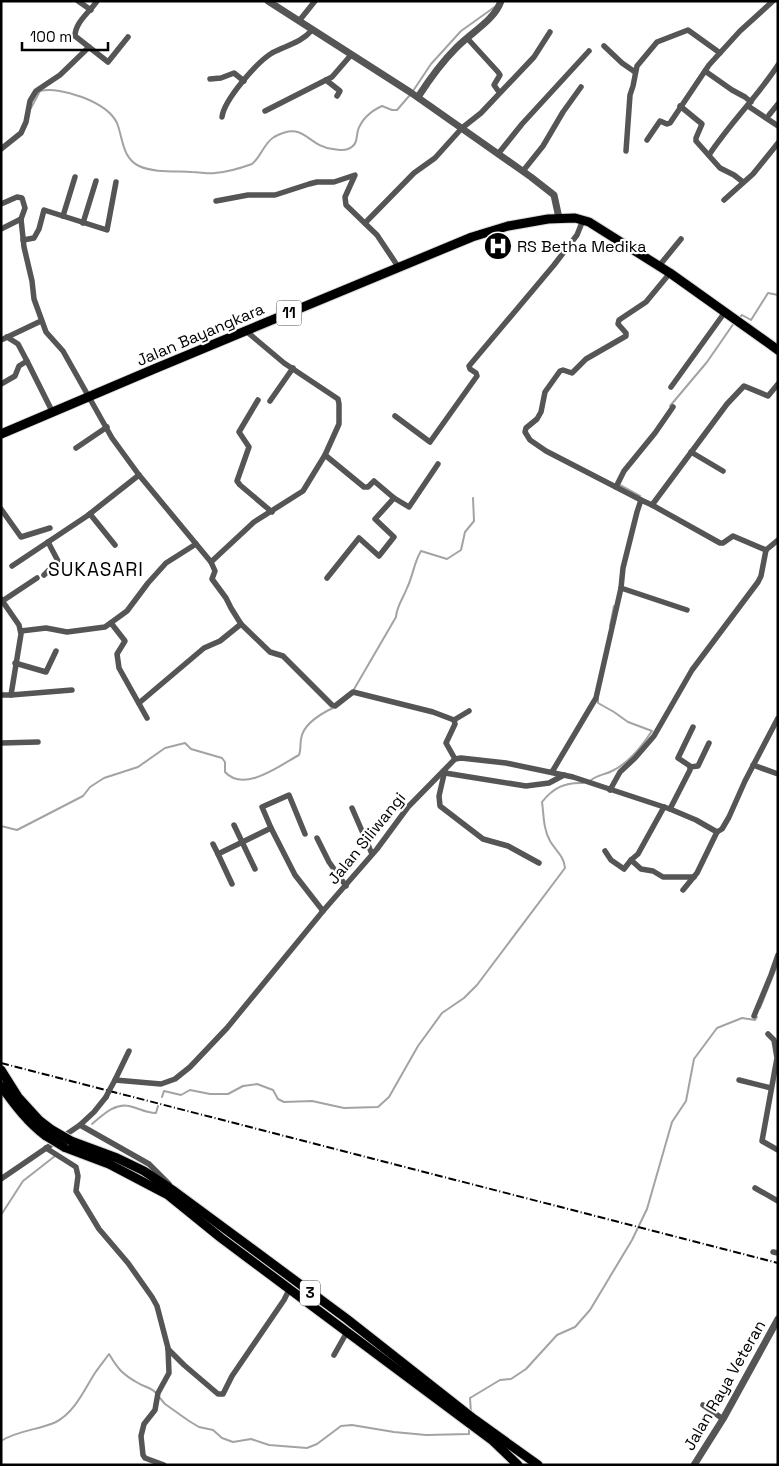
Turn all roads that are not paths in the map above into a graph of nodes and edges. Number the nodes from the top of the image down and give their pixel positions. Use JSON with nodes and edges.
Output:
{"nodes":[{"id":1,"x":78,"y":1,"type":"edge"},
{"id":2,"x":98,"y":1,"type":"edge"},
{"id":3,"x":268,"y":1,"type":"edge"},
{"id":4,"x":315,"y":1,"type":"edge"},
{"id":5,"x":501,"y":1,"type":"edge"},
{"id":6,"x":773,"y":1,"type":"edge"},
{"id":7,"x":91,"y":10,"type":"junction"},
{"id":8,"x":299,"y":21,"type":"junction"},
{"id":9,"x":312,"y":30,"type":"junction"},
{"id":10,"x":550,"y":32,"type":"dead end"},
{"id":11,"x":128,"y":37,"type":"dead end"},
{"id":12,"x":467,"y":38,"type":"junction"},
{"id":13,"x":604,"y":46,"type":"dead end"},
{"id":14,"x":89,"y":48,"type":"junction"},
{"id":15,"x":589,"y":51,"type":"dead end"},
{"id":16,"x":720,"y":53,"type":"junction"},
{"id":17,"x":351,"y":55,"type":"junction"},
{"id":18,"x":778,"y":65,"type":"edge"},
{"id":19,"x":705,"y":71,"type":"junction"},
{"id":20,"x":635,"y":72,"type":"junction"},
{"id":21,"x":210,"y":79,"type":"dead end"},
{"id":22,"x":326,"y":80,"type":"junction"},
{"id":23,"x":244,"y":81,"type":"junction"},
{"id":24,"x":581,"y":87,"type":"dead end"},
{"id":25,"x":499,"y":92,"type":"junction"},
{"id":26,"x":337,"y":96,"type":"dead end"},
{"id":27,"x":418,"y":97,"type":"junction"},
{"id":28,"x":749,"y":104,"type":"junction"},
{"id":29,"x":778,"y":104,"type":"edge"},
{"id":30,"x":680,"y":106,"type":"junction"},
{"id":31,"x":265,"y":112,"type":"dead end"},
{"id":32,"x":769,"y":115,"type":"dead end"},
{"id":33,"x":222,"y":117,"type":"dead end"},
{"id":34,"x":778,"y":126,"type":"edge"},
{"id":35,"x":462,"y":128,"type":"junction"},
{"id":36,"x":647,"y":140,"type":"dead end"},
{"id":37,"x":778,"y":143,"type":"edge"},
{"id":38,"x":1,"y":149,"type":"edge"},
{"id":39,"x":626,"y":151,"type":"dead end"},
{"id":40,"x":498,"y":154,"type":"junction"},
{"id":41,"x":709,"y":155,"type":"junction"},
{"id":42,"x":523,"y":171,"type":"junction"},
{"id":43,"x":75,"y":177,"type":"dead end"},
{"id":44,"x":96,"y":181,"type":"dead end"},
{"id":45,"x":116,"y":182,"type":"dead end"},
{"id":46,"x":743,"y":182,"type":"junction"},
{"id":47,"x":724,"y":200,"type":"dead end"},
{"id":48,"x":216,"y":201,"type":"dead end"},
{"id":49,"x":1,"y":204,"type":"edge"},
{"id":50,"x":63,"y":216,"type":"junction"},
{"id":51,"x":560,"y":218,"type":"junction"},
{"id":52,"x":21,"y":219,"type":"junction"},
{"id":53,"x":583,"y":220,"type":"junction"},
{"id":54,"x":83,"y":222,"type":"junction"},
{"id":55,"x":365,"y":223,"type":"junction"},
{"id":56,"x":1,"y":229,"type":"edge"},
{"id":57,"x":681,"y":238,"type":"dead end"},
{"id":58,"x":23,"y":240,"type":"junction"},
{"id":59,"x":659,"y":266,"type":"junction"},
{"id":60,"x":399,"y":268,"type":"junction"},
{"id":61,"x":670,"y":273,"type":"junction"},
{"id":62,"x":725,"y":312,"type":"junction"},
{"id":63,"x":41,"y":321,"type":"junction"},
{"id":64,"x":246,"y":331,"type":"junction"},
{"id":65,"x":4,"y":339,"type":"edge"},
{"id":66,"x":778,"y":350,"type":"edge"},
{"id":67,"x":27,"y":360,"type":"junction"},
{"id":68,"x":294,"y":368,"type":"junction"},
{"id":69,"x":1,"y":384,"type":"edge"},
{"id":70,"x":778,"y":384,"type":"edge"},
{"id":71,"x":671,"y":387,"type":"dead end"},
{"id":72,"x":90,"y":397,"type":"junction"},
{"id":73,"x":258,"y":400,"type":"dead end"},
{"id":74,"x":270,"y":401,"type":"dead end"},
{"id":75,"x":673,"y":407,"type":"dead end"},
{"id":76,"x":53,"y":413,"type":"junction"},
{"id":77,"x":395,"y":416,"type":"dead end"},
{"id":78,"x":106,"y":428,"type":"junction"},
{"id":79,"x":1,"y":434,"type":"edge"},
{"id":80,"x":76,"y":448,"type":"dead end"},
{"id":81,"x":692,"y":452,"type":"junction"},
{"id":82,"x":325,"y":455,"type":"junction"},
{"id":83,"x":438,"y":464,"type":"dead end"},
{"id":84,"x":724,"y":471,"type":"dead end"},
{"id":85,"x":139,"y":476,"type":"junction"},
{"id":86,"x":616,"y":487,"type":"junction"},
{"id":87,"x":394,"y":498,"type":"junction"},
{"id":88,"x":641,"y":500,"type":"junction"},
{"id":89,"x":652,"y":505,"type":"junction"},
{"id":90,"x":1,"y":508,"type":"edge"},
{"id":91,"x":272,"y":512,"type":"junction"},
{"id":92,"x":90,"y":514,"type":"junction"},
{"id":93,"x":50,"y":528,"type":"dead end"},
{"id":94,"x":778,"y":540,"type":"edge"},
{"id":95,"x":48,"y":542,"type":"junction"},
{"id":96,"x":196,"y":544,"type":"junction"},
{"id":97,"x":115,"y":545,"type":"dead end"},
{"id":98,"x":766,"y":550,"type":"junction"},
{"id":99,"x":211,"y":562,"type":"junction"},
{"id":100,"x":12,"y":566,"type":"dead end"},
{"id":101,"x":44,"y":575,"type":"dead end"},
{"id":102,"x":37,"y":578,"type":"dead end"},
{"id":103,"x":327,"y":578,"type":"dead end"},
{"id":104,"x":621,"y":588,"type":"junction"},
{"id":105,"x":2,"y":601,"type":"edge"},
{"id":106,"x":687,"y":610,"type":"dead end"},
{"id":107,"x":112,"y":624,"type":"junction"},
{"id":108,"x":241,"y":624,"type":"junction"},
{"id":109,"x":21,"y":631,"type":"junction"},
{"id":110,"x":56,"y":651,"type":"dead end"},
{"id":111,"x":15,"y":663,"type":"junction"},
{"id":112,"x":72,"y":690,"type":"dead end"},
{"id":113,"x":11,"y":694,"type":"junction"},
{"id":114,"x":1,"y":696,"type":"edge"},
{"id":115,"x":139,"y":703,"type":"junction"},
{"id":116,"x":469,"y":711,"type":"dead end"},
{"id":117,"x":147,"y":718,"type":"dead end"},
{"id":118,"x":778,"y":718,"type":"edge"},
{"id":119,"x":454,"y":720,"type":"junction"},
{"id":120,"x":693,"y":727,"type":"dead end"},
{"id":121,"x":771,"y":731,"type":"junction"},
{"id":122,"x":778,"y":734,"type":"edge"},
{"id":123,"x":38,"y":742,"type":"dead end"},
{"id":124,"x":1,"y":743,"type":"edge"},
{"id":125,"x":709,"y":743,"type":"dead end"},
{"id":126,"x":455,"y":759,"type":"junction"},
{"id":127,"x":754,"y":765,"type":"junction"},
{"id":128,"x":690,"y":767,"type":"junction"},
{"id":129,"x":445,"y":771,"type":"junction"},
{"id":130,"x":552,"y":772,"type":"junction"},
{"id":131,"x":564,"y":774,"type":"junction"},
{"id":132,"x":778,"y":774,"type":"edge"},
{"id":133,"x":610,"y":790,"type":"junction"},
{"id":134,"x":664,"y":807,"type":"junction"},
{"id":135,"x":352,"y":808,"type":"dead end"},
{"id":136,"x":670,"y":809,"type":"junction"},
{"id":137,"x":234,"y":825,"type":"dead end"},
{"id":138,"x":271,"y":828,"type":"junction"},
{"id":139,"x":717,"y":832,"type":"junction"},
{"id":140,"x":304,"y":834,"type":"dead end"},
{"id":141,"x":318,"y":838,"type":"dead end"},
{"id":142,"x":242,"y":842,"type":"junction"},
{"id":143,"x":213,"y":844,"type":"dead end"},
{"id":144,"x":605,"y":851,"type":"dead end"},
{"id":145,"x":218,"y":854,"type":"junction"},
{"id":146,"x":372,"y":854,"type":"junction"},
{"id":147,"x":631,"y":860,"type":"junction"},
{"id":148,"x":539,"y":863,"type":"dead end"},
{"id":149,"x":255,"y":869,"type":"dead end"},
{"id":150,"x":694,"y":877,"type":"junction"},
{"id":151,"x":232,"y":884,"type":"dead end"},
{"id":152,"x":346,"y":886,"type":"junction"},
{"id":153,"x":683,"y":890,"type":"dead end"},
{"id":154,"x":323,"y":911,"type":"junction"},
{"id":155,"x":778,"y":955,"type":"edge"},
{"id":156,"x":754,"y":1016,"type":"dead end"},
{"id":157,"x":768,"y":1034,"type":"dead end"},
{"id":158,"x":128,"y":1051,"type":"dead end"},
{"id":159,"x":3,"y":1072,"type":"edge"},
{"id":160,"x":115,"y":1080,"type":"junction"},
{"id":161,"x":739,"y":1080,"type":"dead end"},
{"id":162,"x":1,"y":1086,"type":"edge"},
{"id":163,"x":771,"y":1088,"type":"junction"},
{"id":164,"x":80,"y":1125,"type":"junction"},
{"id":165,"x":49,"y":1133,"type":"junction"},
{"id":166,"x":68,"y":1144,"type":"junction"},
{"id":167,"x":46,"y":1148,"type":"junction"},
{"id":168,"x":778,"y":1150,"type":"edge"},
{"id":169,"x":1,"y":1179,"type":"edge"},
{"id":170,"x":755,"y":1188,"type":"dead end"},
{"id":171,"x":174,"y":1191,"type":"junction"},
{"id":172,"x":778,"y":1201,"type":"edge"},
{"id":173,"x":290,"y":1288,"type":"junction"},
{"id":174,"x":778,"y":1319,"type":"edge"},
{"id":175,"x":347,"y":1332,"type":"junction"},
{"id":176,"x":168,"y":1348,"type":"junction"},
{"id":177,"x":334,"y":1355,"type":"dead end"},
{"id":178,"x":415,"y":1378,"type":"junction"},
{"id":179,"x":703,"y":1405,"type":"dead end"},
{"id":180,"x":723,"y":1419,"type":"junction"},
{"id":181,"x":146,"y":1462,"type":"edge"},
{"id":182,"x":164,"y":1465,"type":"edge"},
{"id":183,"x":518,"y":1465,"type":"edge"},
{"id":184,"x":538,"y":1465,"type":"edge"},
{"id":185,"x":694,"y":1465,"type":"edge"}],
"edges":[{"from":1,"to":7,"type":"street"},
{"from":2,"to":7,"type":"street"},
{"from":3,"to":8,"type":"street"},
{"from":4,"to":8,"type":"street"},
{"from":5,"to":12,"type":"street"},
{"from":6,"to":16,"type":"street"},
{"from":7,"to":14,"type":"street"},
{"from":8,"to":9,"type":"street"},
{"from":9,"to":17,"type":"street"},
{"from":9,"to":23,"type":"street"},
{"from":10,"to":25,"type":"street"},
{"from":11,"to":14,"type":"street"},
{"from":12,"to":25,"type":"street"},
{"from":12,"to":27,"type":"street"},
{"from":13,"to":20,"type":"street"},
{"from":14,"to":38,"type":"street"},
{"from":15,"to":40,"type":"street"},
{"from":16,"to":19,"type":"street"},
{"from":16,"to":20,"type":"street"},
{"from":17,"to":22,"type":"street"},
{"from":17,"to":27,"type":"street"},
{"from":18,"to":28,"type":"street"},
{"from":19,"to":28,"type":"street"},
{"from":19,"to":30,"type":"street"},
{"from":20,"to":39,"type":"street"},
{"from":21,"to":23,"type":"street"},
{"from":22,"to":26,"type":"street"},
{"from":22,"to":31,"type":"street"},
{"from":23,"to":33,"type":"street"},
{"from":24,"to":42,"type":"street"},
{"from":25,"to":35,"type":"street"},
{"from":27,"to":35,"type":"street"},
{"from":28,"to":34,"type":"street"},
{"from":28,"to":41,"type":"street"},
{"from":29,"to":32,"type":"street"},
{"from":30,"to":36,"type":"street"},
{"from":30,"to":41,"type":"street"},
{"from":35,"to":40,"type":"street"},
{"from":35,"to":55,"type":"street"},
{"from":37,"to":46,"type":"street"},
{"from":40,"to":42,"type":"street"},
{"from":41,"to":46,"type":"street"},
{"from":42,"to":51,"type":"street"},
{"from":43,"to":50,"type":"street"},
{"from":44,"to":54,"type":"street"},
{"from":45,"to":54,"type":"street"},
{"from":46,"to":47,"type":"street"},
{"from":48,"to":55,"type":"street"},
{"from":49,"to":52,"type":"street"},
{"from":50,"to":54,"type":"street"},
{"from":50,"to":58,"type":"street"},
{"from":51,"to":53,"type":"main road","name":"Jalan Bayangkara","number":"11"},
{"from":51,"to":60,"type":"main road","name":"Jalan Bayangkara","number":"11"},
{"from":52,"to":56,"type":"street"},
{"from":52,"to":58,"type":"street"},
{"from":53,"to":59,"type":"main road","number":"11"},
{"from":53,"to":77,"type":"street"},
{"from":55,"to":60,"type":"street"},
{"from":57,"to":59,"type":"street"},
{"from":58,"to":63,"type":"street"},
{"from":59,"to":61,"type":"main road","number":"11"},
{"from":60,"to":64,"type":"main road","name":"Jalan Bayangkara","number":"11"},
{"from":61,"to":62,"type":"main road","number":"11"},
{"from":61,"to":86,"type":"street"},
{"from":62,"to":66,"type":"main road","number":"11"},
{"from":62,"to":71,"type":"street"},
{"from":63,"to":65,"type":"street"},
{"from":63,"to":72,"type":"street"},
{"from":64,"to":68,"type":"street"},
{"from":64,"to":72,"type":"main road","name":"Jalan Bayangkara","number":"11"},
{"from":65,"to":67,"type":"street"},
{"from":67,"to":69,"type":"street"},
{"from":67,"to":76,"type":"street"},
{"from":68,"to":74,"type":"street"},
{"from":68,"to":82,"type":"street"},
{"from":70,"to":81,"type":"street"},
{"from":72,"to":76,"type":"main road","name":"Jalan Bayangkara","number":"11"},
{"from":72,"to":78,"type":"street"},
{"from":73,"to":91,"type":"street"},
{"from":75,"to":86,"type":"street"},
{"from":76,"to":79,"type":"main road","name":"Jalan Bayangkara","number":"11"},
{"from":78,"to":80,"type":"street"},
{"from":78,"to":85,"type":"street"},
{"from":81,"to":84,"type":"street"},
{"from":81,"to":89,"type":"street"},
{"from":82,"to":87,"type":"street"},
{"from":82,"to":91,"type":"street"},
{"from":83,"to":87,"type":"street"},
{"from":85,"to":92,"type":"street"},
{"from":85,"to":96,"type":"street"},
{"from":86,"to":88,"type":"street"},
{"from":87,"to":103,"type":"street"},
{"from":88,"to":89,"type":"street"},
{"from":88,"to":104,"type":"street"},
{"from":89,"to":98,"type":"street"},
{"from":90,"to":93,"type":"street"},
{"from":91,"to":99,"type":"street"},
{"from":92,"to":95,"type":"street"},
{"from":92,"to":97,"type":"street"},
{"from":94,"to":98,"type":"street"},
{"from":95,"to":100,"type":"street"},
{"from":95,"to":101,"type":"street"},
{"from":96,"to":99,"type":"street"},
{"from":96,"to":107,"type":"street"},
{"from":98,"to":133,"type":"street"},
{"from":99,"to":108,"type":"street"},
{"from":102,"to":105,"type":"street"},
{"from":104,"to":106,"type":"street"},
{"from":104,"to":130,"type":"street"},
{"from":105,"to":109,"type":"street"},
{"from":107,"to":109,"type":"street"},
{"from":107,"to":115,"type":"street"},
{"from":108,"to":115,"type":"street"},
{"from":108,"to":119,"type":"street"},
{"from":109,"to":111,"type":"street"},
{"from":110,"to":111,"type":"street"},
{"from":111,"to":113,"type":"street"},
{"from":112,"to":113,"type":"street"},
{"from":113,"to":114,"type":"street"},
{"from":115,"to":117,"type":"street"},
{"from":116,"to":119,"type":"street"},
{"from":118,"to":121,"type":"street"},
{"from":119,"to":126,"type":"street"},
{"from":120,"to":128,"type":"street"},
{"from":121,"to":122,"type":"street"},
{"from":121,"to":127,"type":"street"},
{"from":123,"to":124,"type":"street"},
{"from":125,"to":128,"type":"street"},
{"from":126,"to":129,"type":"street","name":"Jalan Siliwangi"},
{"from":126,"to":130,"type":"street"},
{"from":127,"to":132,"type":"street"},
{"from":127,"to":139,"type":"street"},
{"from":128,"to":136,"type":"street"},
{"from":129,"to":131,"type":"street"},
{"from":129,"to":146,"type":"street","name":"Jalan Siliwangi"},
{"from":129,"to":148,"type":"street"},
{"from":130,"to":131,"type":"street"},
{"from":131,"to":133,"type":"street"},
{"from":133,"to":134,"type":"street"},
{"from":134,"to":136,"type":"street"},
{"from":134,"to":147,"type":"street"},
{"from":135,"to":146,"type":"street"},
{"from":136,"to":139,"type":"street"},
{"from":137,"to":142,"type":"street"},
{"from":138,"to":140,"type":"street"},
{"from":138,"to":142,"type":"street"},
{"from":138,"to":154,"type":"street"},
{"from":139,"to":150,"type":"street"},
{"from":141,"to":152,"type":"street"},
{"from":142,"to":145,"type":"street"},
{"from":142,"to":149,"type":"street"},
{"from":143,"to":145,"type":"street"},
{"from":144,"to":147,"type":"street"},
{"from":145,"to":151,"type":"street"},
{"from":146,"to":152,"type":"street","name":"Jalan Siliwangi"},
{"from":147,"to":150,"type":"street"},
{"from":150,"to":153,"type":"street"},
{"from":152,"to":154,"type":"street","name":"Jalan Siliwangi"},
{"from":154,"to":160,"type":"street","name":"Jalan Siliwangi"},
{"from":155,"to":156,"type":"street"},
{"from":157,"to":163,"type":"street"},
{"from":158,"to":160,"type":"street"},
{"from":159,"to":165,"type":"main road","number":"3"},
{"from":160,"to":164,"type":"street","bridge":true},
{"from":161,"to":163,"type":"street"},
{"from":162,"to":165,"type":"main road","number":"3"},
{"from":163,"to":168,"type":"street"},
{"from":164,"to":167,"type":"street"},
{"from":164,"to":171,"type":"street"},
{"from":165,"to":166,"type":"main road","number":"3","bridge":true},
{"from":166,"to":171,"type":"main road","number":"3"},
{"from":166,"to":173,"type":"main road","number":"3"},
{"from":167,"to":169,"type":"street"},
{"from":167,"to":176,"type":"street"},
{"from":170,"to":172,"type":"street"},
{"from":171,"to":178,"type":"main road","number":"3"},
{"from":173,"to":175,"type":"main road","number":"3"},
{"from":173,"to":176,"type":"street"},
{"from":174,"to":180,"type":"street","name":"Jalan Raya Veteran"},
{"from":175,"to":177,"type":"street"},
{"from":175,"to":178,"type":"main road","number":"3"},
{"from":176,"to":181,"type":"street"},
{"from":178,"to":183,"type":"main road","number":"3"},
{"from":178,"to":184,"type":"main road","number":"3"},
{"from":179,"to":180,"type":"street"},
{"from":180,"to":185,"type":"street","name":"Jalan Raya Veteran"},
{"from":181,"to":182,"type":"street"}]}
